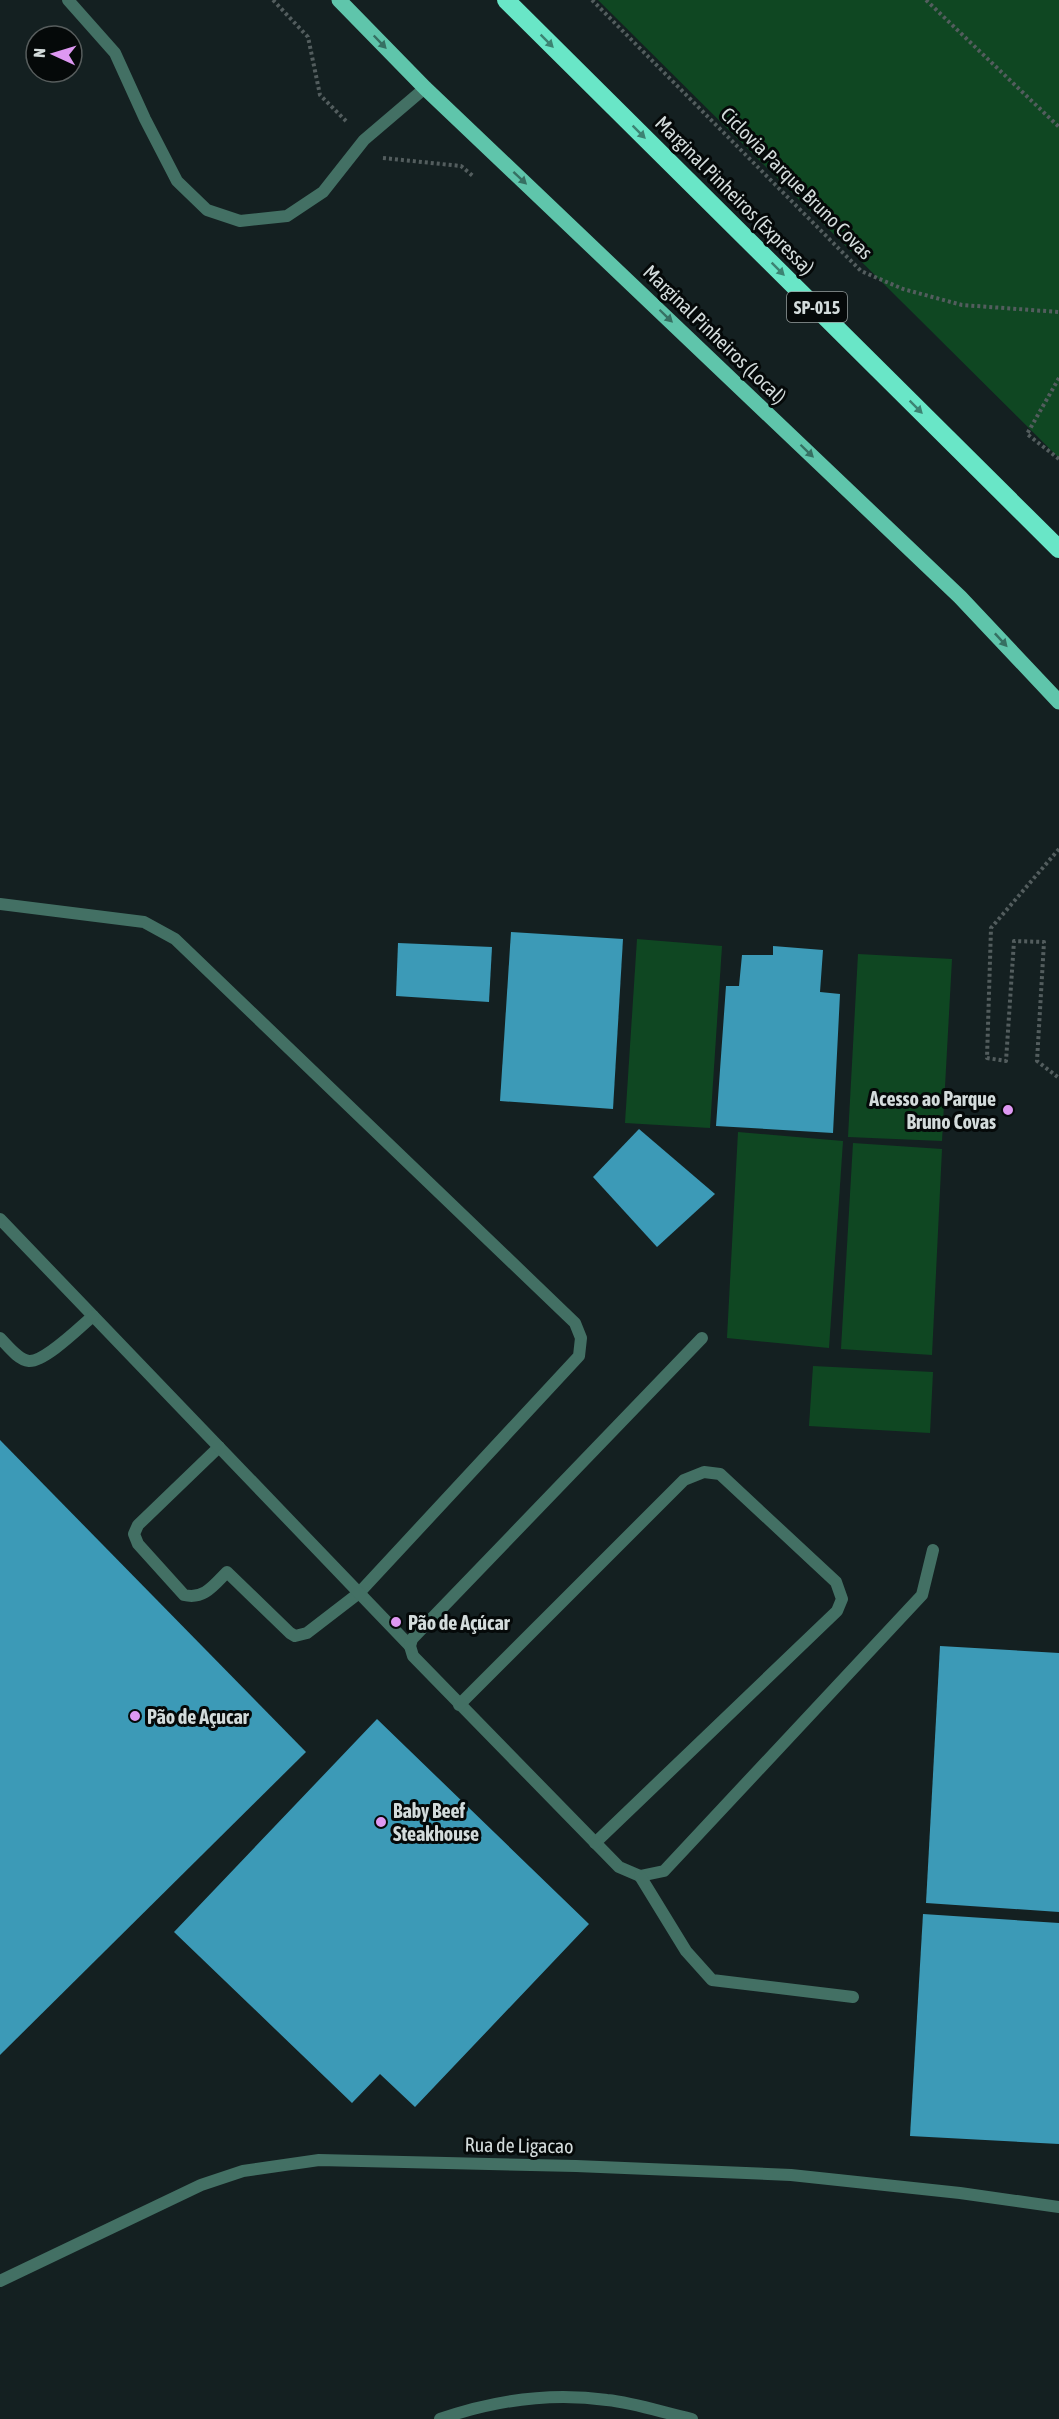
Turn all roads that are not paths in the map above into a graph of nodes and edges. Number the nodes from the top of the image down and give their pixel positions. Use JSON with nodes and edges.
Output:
{"nodes":[{"id":1,"x":68,"y":0,"type":"edge"},
{"id":2,"x":339,"y":0,"type":"edge"},
{"id":3,"x":506,"y":0,"type":"edge"},
{"id":4,"x":425,"y":88,"type":"junction"},
{"id":5,"x":1059,"y":549,"type":"edge"},
{"id":6,"x":1059,"y":702,"type":"edge"},
{"id":7,"x":0,"y":904,"type":"edge"},
{"id":8,"x":0,"y":1220,"type":"edge"},
{"id":9,"x":93,"y":1316,"type":"junction"},
{"id":10,"x":0,"y":1338,"type":"edge"},
{"id":11,"x":702,"y":1338,"type":"dead end"},
{"id":12,"x":219,"y":1447,"type":"junction"},
{"id":13,"x":933,"y":1550,"type":"dead end"},
{"id":14,"x":359,"y":1593,"type":"junction"},
{"id":15,"x":410,"y":1646,"type":"junction"},
{"id":16,"x":459,"y":1705,"type":"junction"},
{"id":17,"x":595,"y":1843,"type":"junction"},
{"id":18,"x":640,"y":1876,"type":"junction"},
{"id":19,"x":853,"y":1997,"type":"dead end"},
{"id":20,"x":1059,"y":2207,"type":"edge"},
{"id":21,"x":0,"y":2281,"type":"edge"},
{"id":22,"x":440,"y":2419,"type":"edge"},
{"id":23,"x":692,"y":2419,"type":"edge"}],
"edges":[{"from":1,"to":4,"type":"street"},
{"from":2,"to":4,"type":"main road","name":"Marginal Pinheiros (Local)","one_way":true},
{"from":3,"to":5,"type":"highway","name":"Marginal Pinheiros (Expressa)","number":"SP-015","one_way":true},
{"from":4,"to":6,"type":"main road","name":"Marginal Pinheiros (Local)","one_way":true},
{"from":7,"to":14,"type":"street"},
{"from":8,"to":9,"type":"street"},
{"from":9,"to":10,"type":"street"},
{"from":9,"to":12,"type":"street"},
{"from":11,"to":15,"type":"street"},
{"from":12,"to":14,"type":"street"},
{"from":12,"to":14,"type":"street"},
{"from":13,"to":18,"type":"street"},
{"from":14,"to":15,"type":"street"},
{"from":15,"to":16,"type":"street"},
{"from":16,"to":17,"type":"street"},
{"from":16,"to":17,"type":"street"},
{"from":17,"to":18,"type":"street"},
{"from":18,"to":19,"type":"street"},
{"from":20,"to":21,"type":"street","name":"Rua de Ligacao"},
{"from":22,"to":23,"type":"street"}]}
